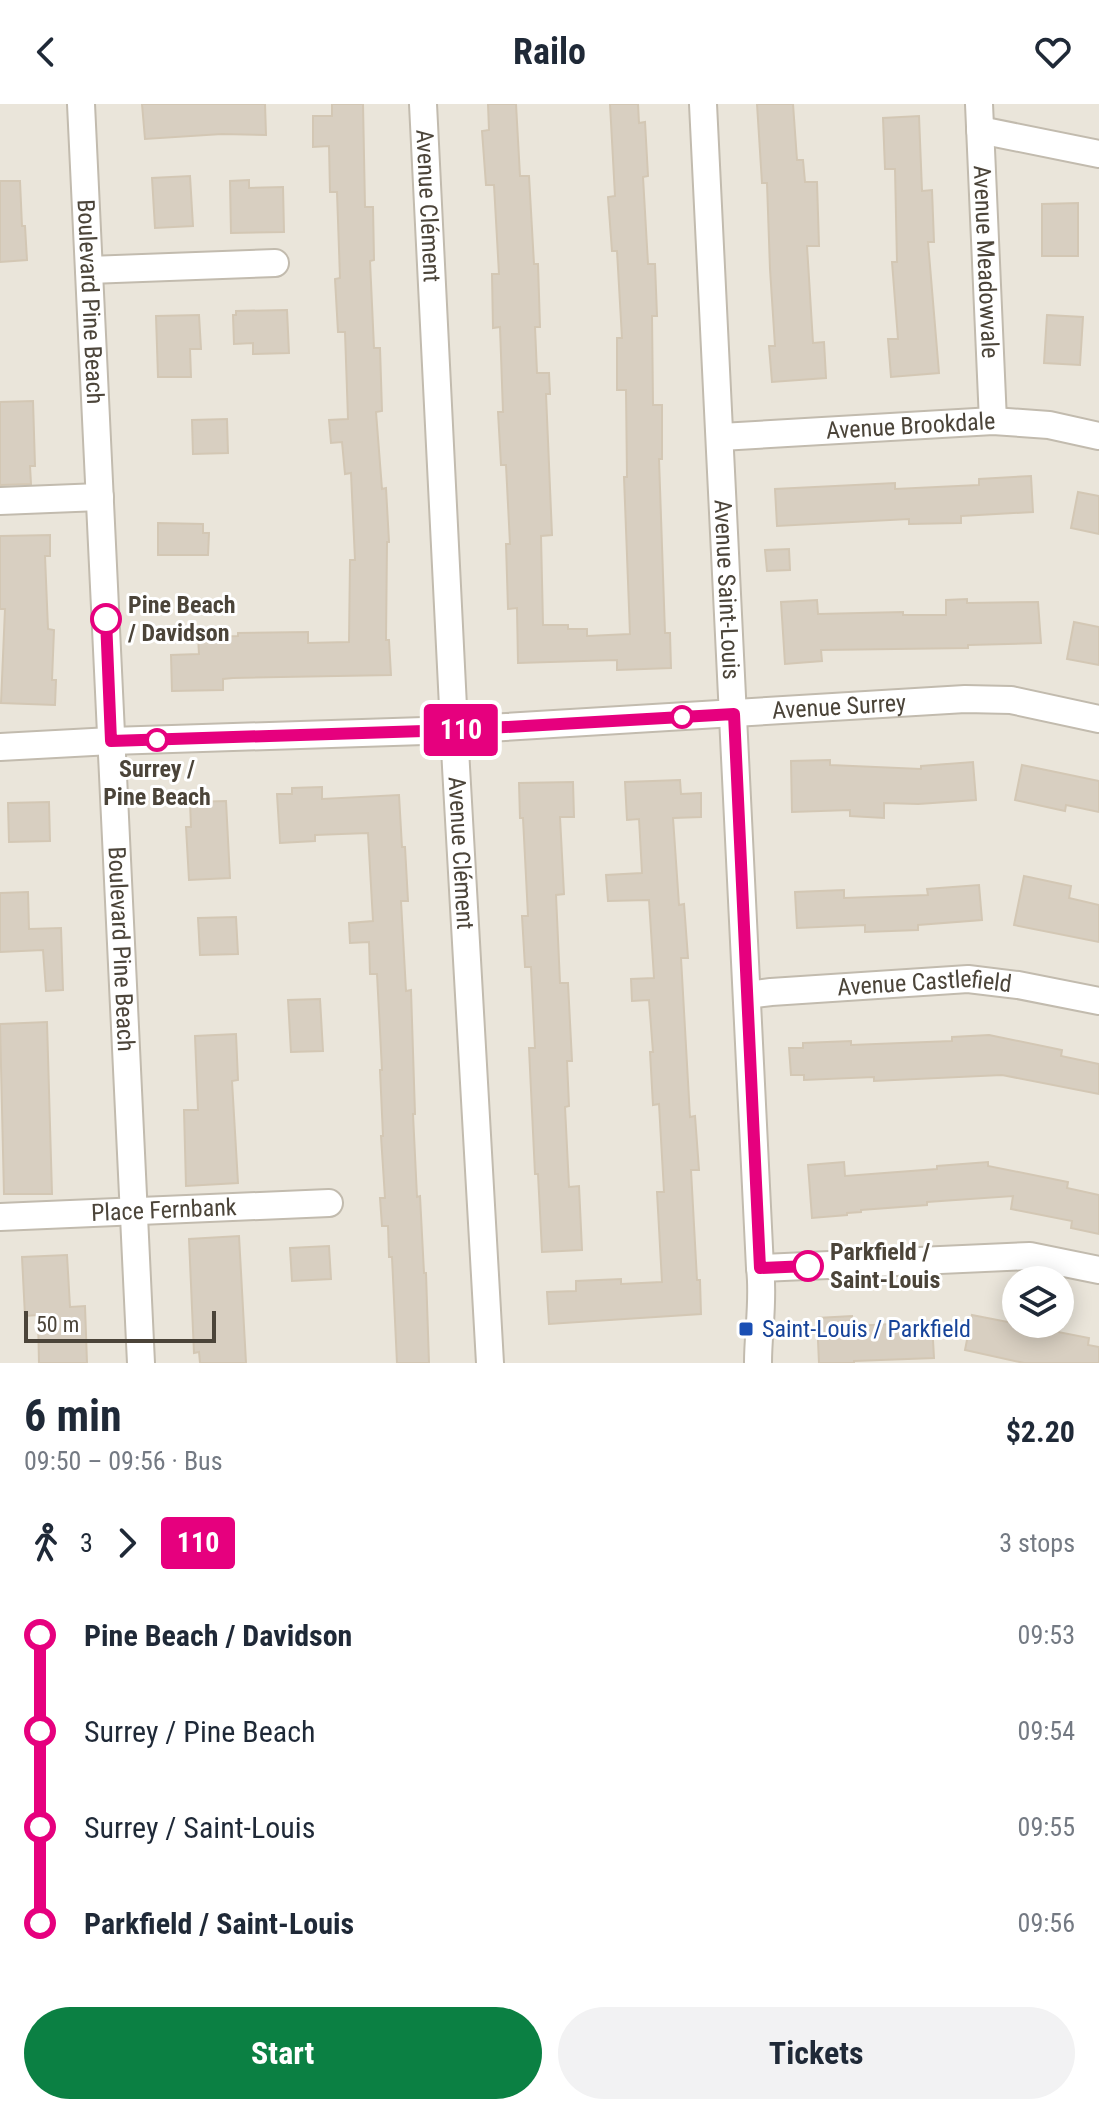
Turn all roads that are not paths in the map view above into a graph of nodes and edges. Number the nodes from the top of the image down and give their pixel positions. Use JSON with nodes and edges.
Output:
{"nodes":[{"id":1,"x":81,"y":104,"type":"edge"},
{"id":2,"x":423,"y":104,"type":"edge"},
{"id":3,"x":703,"y":104,"type":"edge"},
{"id":4,"x":980,"y":117,"type":"edge"},
{"id":5,"x":1099,"y":154,"type":"edge"},
{"id":6,"x":275,"y":263,"type":"dead end"},
{"id":7,"x":89,"y":270,"type":"junction"},
{"id":8,"x":993,"y":421,"type":"junction"},
{"id":9,"x":1099,"y":436,"type":"edge"},
{"id":10,"x":721,"y":437,"type":"junction"},
{"id":11,"x":100,"y":497,"type":"junction"},
{"id":12,"x":0,"y":501,"type":"edge"},
{"id":13,"x":734,"y":714,"type":"junction"},
{"id":14,"x":1099,"y":719,"type":"edge"},
{"id":15,"x":455,"y":730,"type":"junction"},
{"id":16,"x":111,"y":741,"type":"junction"},
{"id":17,"x":0,"y":747,"type":"edge"},
{"id":18,"x":747,"y":995,"type":"junction"},
{"id":19,"x":1099,"y":1001,"type":"edge"},
{"id":20,"x":329,"y":1203,"type":"dead end"},
{"id":21,"x":133,"y":1211,"type":"junction"},
{"id":22,"x":0,"y":1217,"type":"edge"},
{"id":23,"x":760,"y":1268,"type":"junction"},
{"id":24,"x":1099,"y":1270,"type":"edge"},
{"id":25,"x":141,"y":1363,"type":"edge"},
{"id":26,"x":490,"y":1363,"type":"edge"},
{"id":27,"x":758,"y":1363,"type":"edge"}],
"edges":[{"from":1,"to":7,"type":"street","name":"Boulevard Pine Beach"},
{"from":2,"to":15,"type":"street","name":"Avenue Clément"},
{"from":3,"to":10,"type":"street","name":"Avenue Saint-Louis"},
{"from":4,"to":5,"type":"street"},
{"from":4,"to":8,"type":"street","name":"Avenue Meadowvale"},
{"from":6,"to":7,"type":"street"},
{"from":7,"to":11,"type":"street","name":"Boulevard Pine Beach"},
{"from":8,"to":9,"type":"street","name":"Avenue Brookdale"},
{"from":8,"to":10,"type":"street","name":"Avenue Brookdale"},
{"from":10,"to":13,"type":"street","name":"Avenue Saint-Louis"},
{"from":11,"to":12,"type":"street"},
{"from":11,"to":16,"type":"street","name":"Boulevard Pine Beach"},
{"from":13,"to":14,"type":"street","name":"Avenue Surrey"},
{"from":13,"to":15,"type":"street","name":"Avenue Surrey"},
{"from":13,"to":18,"type":"street","name":"Avenue Saint-Louis"},
{"from":15,"to":16,"type":"street","name":"Avenue Surrey"},
{"from":15,"to":26,"type":"street","name":"Avenue Clément"},
{"from":16,"to":17,"type":"street","name":"Avenue Surrey"},
{"from":16,"to":21,"type":"street","name":"Boulevard Pine Beach"},
{"from":18,"to":19,"type":"street","name":"Avenue Castlefield"},
{"from":18,"to":23,"type":"street","name":"Avenue Saint-Louis"},
{"from":20,"to":21,"type":"street","name":"Place Fernbank"},
{"from":21,"to":22,"type":"street","name":"Place Fernbank"},
{"from":21,"to":25,"type":"street","name":"Boulevard Pine Beach"},
{"from":23,"to":24,"type":"street"},
{"from":23,"to":27,"type":"street","name":"Avenue Saint-Louis"}]}
